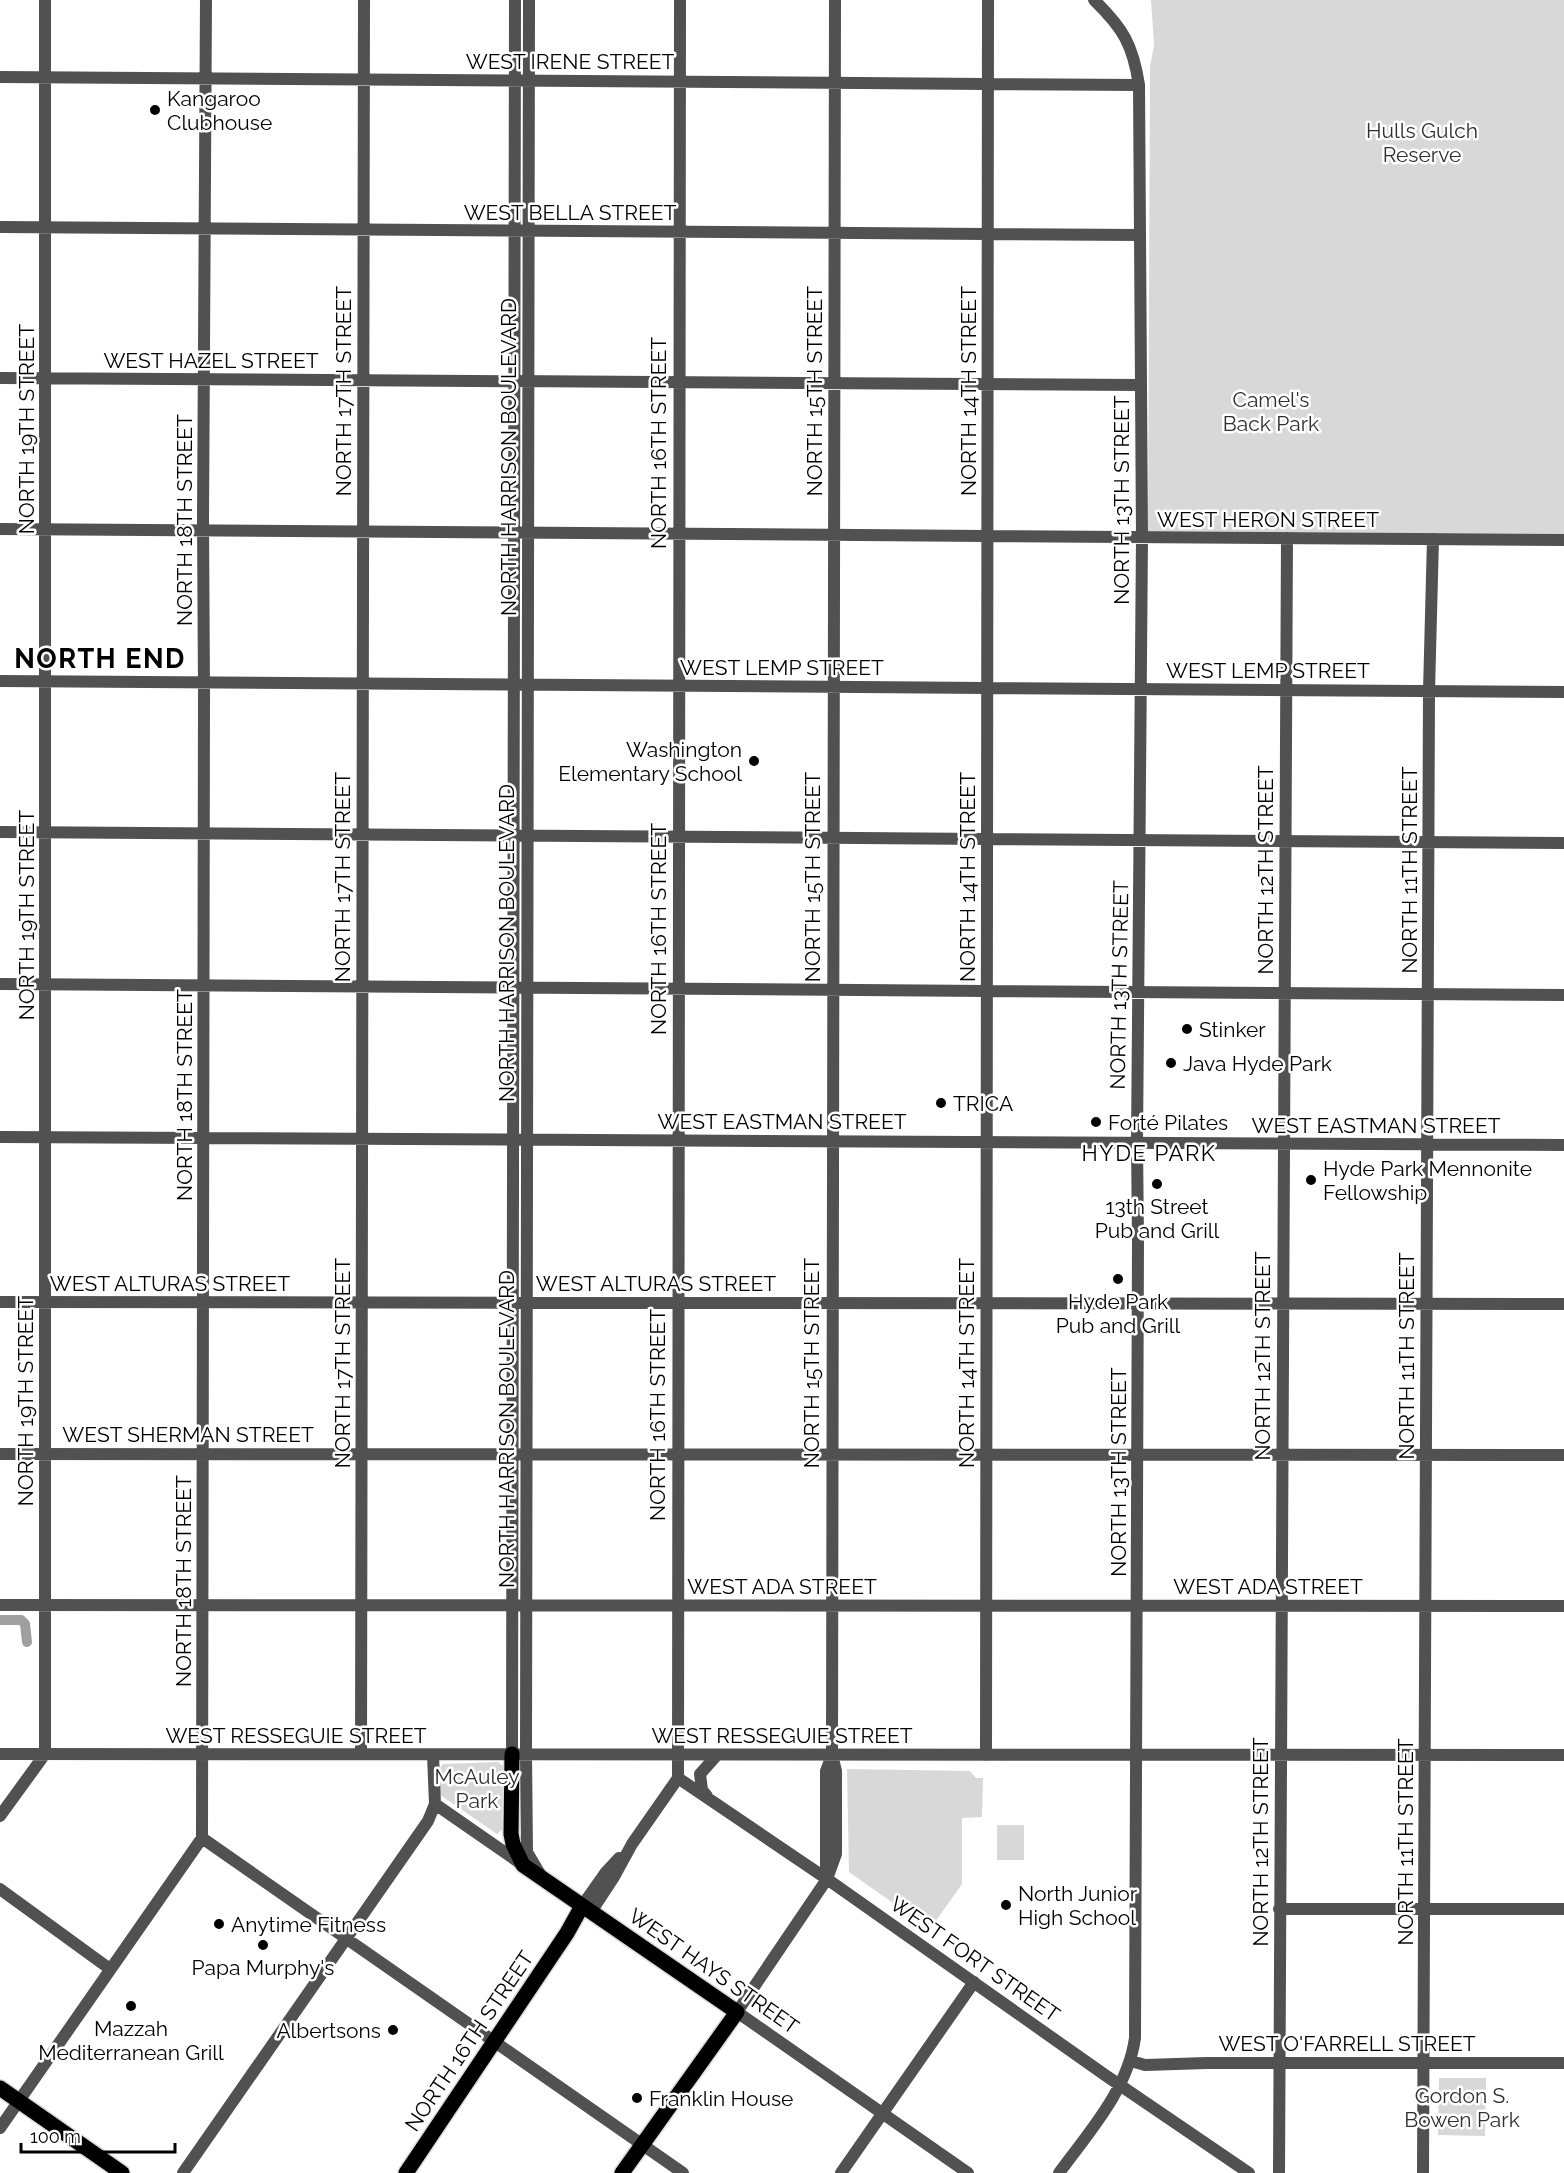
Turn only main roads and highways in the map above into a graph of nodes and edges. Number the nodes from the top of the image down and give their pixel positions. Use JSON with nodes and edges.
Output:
{"nodes":[{"id":1,"x":519,"y":1754,"type":"road end"},
{"id":2,"x":523,"y":1865,"type":"joint"},
{"id":3,"x":587,"y":1909,"type":"junction"},
{"id":4,"x":0,"y":2088,"type":"edge"},
{"id":5,"x":122,"y":2173,"type":"edge"},
{"id":6,"x":405,"y":2173,"type":"edge"},
{"id":7,"x":622,"y":2173,"type":"edge"}],
"edges":[{"from":1,"to":2,"type":"main road","name":"NORTH HARRISON BOULEVARD"},
{"from":2,"to":3,"type":"main road","name":"WEST HAYS STREET"},
{"from":3,"to":6,"type":"main road","name":"NORTH 16TH STREET"},
{"from":3,"to":7,"type":"main road","name":"WEST HAYS STREET"},
{"from":4,"to":5,"type":"main road"}]}
